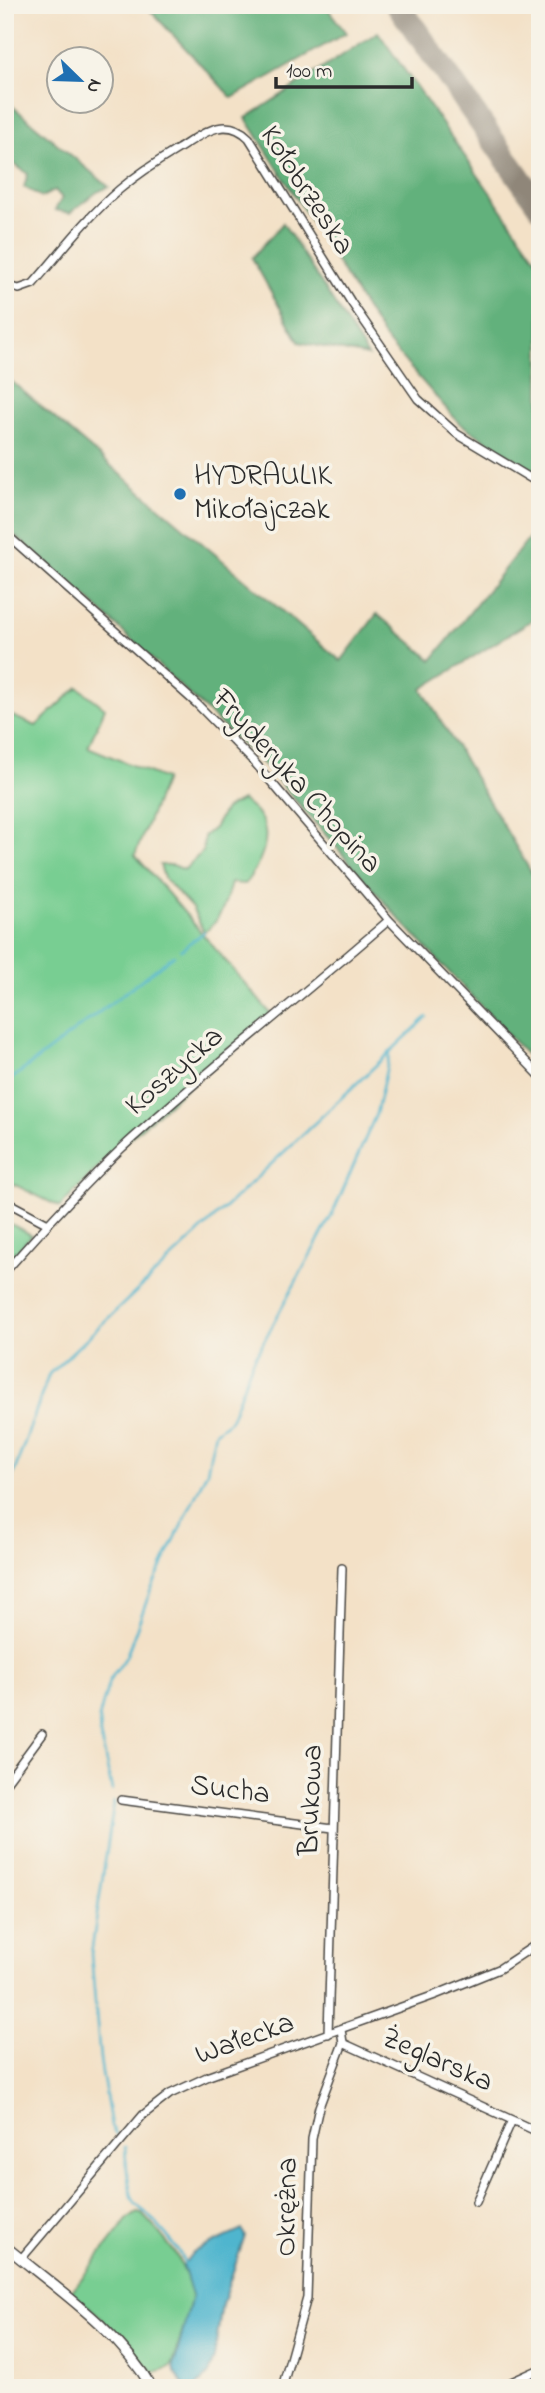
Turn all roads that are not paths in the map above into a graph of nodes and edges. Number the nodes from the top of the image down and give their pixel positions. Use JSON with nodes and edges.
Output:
{"nodes":[{"id":1,"x":5,"y":285,"type":"edge"},
{"id":2,"x":540,"y":484,"type":"edge"},
{"id":3,"x":5,"y":533,"type":"edge"},
{"id":4,"x":389,"y":920,"type":"junction"},
{"id":5,"x":540,"y":1076,"type":"edge"},
{"id":6,"x":5,"y":1201,"type":"edge"},
{"id":7,"x":48,"y":1224,"type":"junction"},
{"id":8,"x":5,"y":1272,"type":"edge"},
{"id":9,"x":342,"y":1568,"type":"dead end"},
{"id":10,"x":42,"y":1734,"type":"dead end"},
{"id":11,"x":5,"y":1784,"type":"edge"},
{"id":12,"x":121,"y":1800,"type":"dead end"},
{"id":13,"x":333,"y":1828,"type":"junction"},
{"id":14,"x":540,"y":1942,"type":"edge"},
{"id":15,"x":341,"y":2029,"type":"junction"},
{"id":16,"x":328,"y":2034,"type":"junction"},
{"id":17,"x":342,"y":2043,"type":"junction"},
{"id":18,"x":512,"y":2120,"type":"junction"},
{"id":19,"x":540,"y":2133,"type":"edge"},
{"id":20,"x":476,"y":2202,"type":"dead end"},
{"id":21,"x":5,"y":2246,"type":"edge"},
{"id":22,"x":21,"y":2259,"type":"junction"},
{"id":23,"x":540,"y":2369,"type":"edge"},
{"id":24,"x":152,"y":2388,"type":"edge"},
{"id":25,"x":282,"y":2388,"type":"edge"},
{"id":26,"x":498,"y":2388,"type":"edge"}],
"edges":[{"from":1,"to":2,"type":"street","name":"Kołobrzeska"},
{"from":3,"to":4,"type":"street","name":"Fryderyka Chopina"},
{"from":4,"to":5,"type":"street","name":"Fryderyka Chopina"},
{"from":4,"to":7,"type":"street","name":"Koszycka"},
{"from":6,"to":7,"type":"street"},
{"from":7,"to":8,"type":"street","name":"Koszycka"},
{"from":9,"to":13,"type":"street","name":"Brukowa"},
{"from":10,"to":11,"type":"street"},
{"from":12,"to":13,"type":"street","name":"Sucha"},
{"from":13,"to":16,"type":"street","name":"Brukowa"},
{"from":14,"to":15,"type":"street","name":"Wałecka"},
{"from":15,"to":16,"type":"street","name":"Wałecka"},
{"from":15,"to":17,"type":"street","name":"Okrężna"},
{"from":16,"to":22,"type":"street","name":"Wałecka"},
{"from":17,"to":18,"type":"street","name":"Żeglarska"},
{"from":17,"to":25,"type":"street","name":"Okrężna"},
{"from":18,"to":19,"type":"street","name":"Żeglarska"},
{"from":18,"to":20,"type":"street","name":"Żeglarska"},
{"from":21,"to":22,"type":"street"},
{"from":22,"to":24,"type":"street"},
{"from":23,"to":26,"type":"street"}]}
